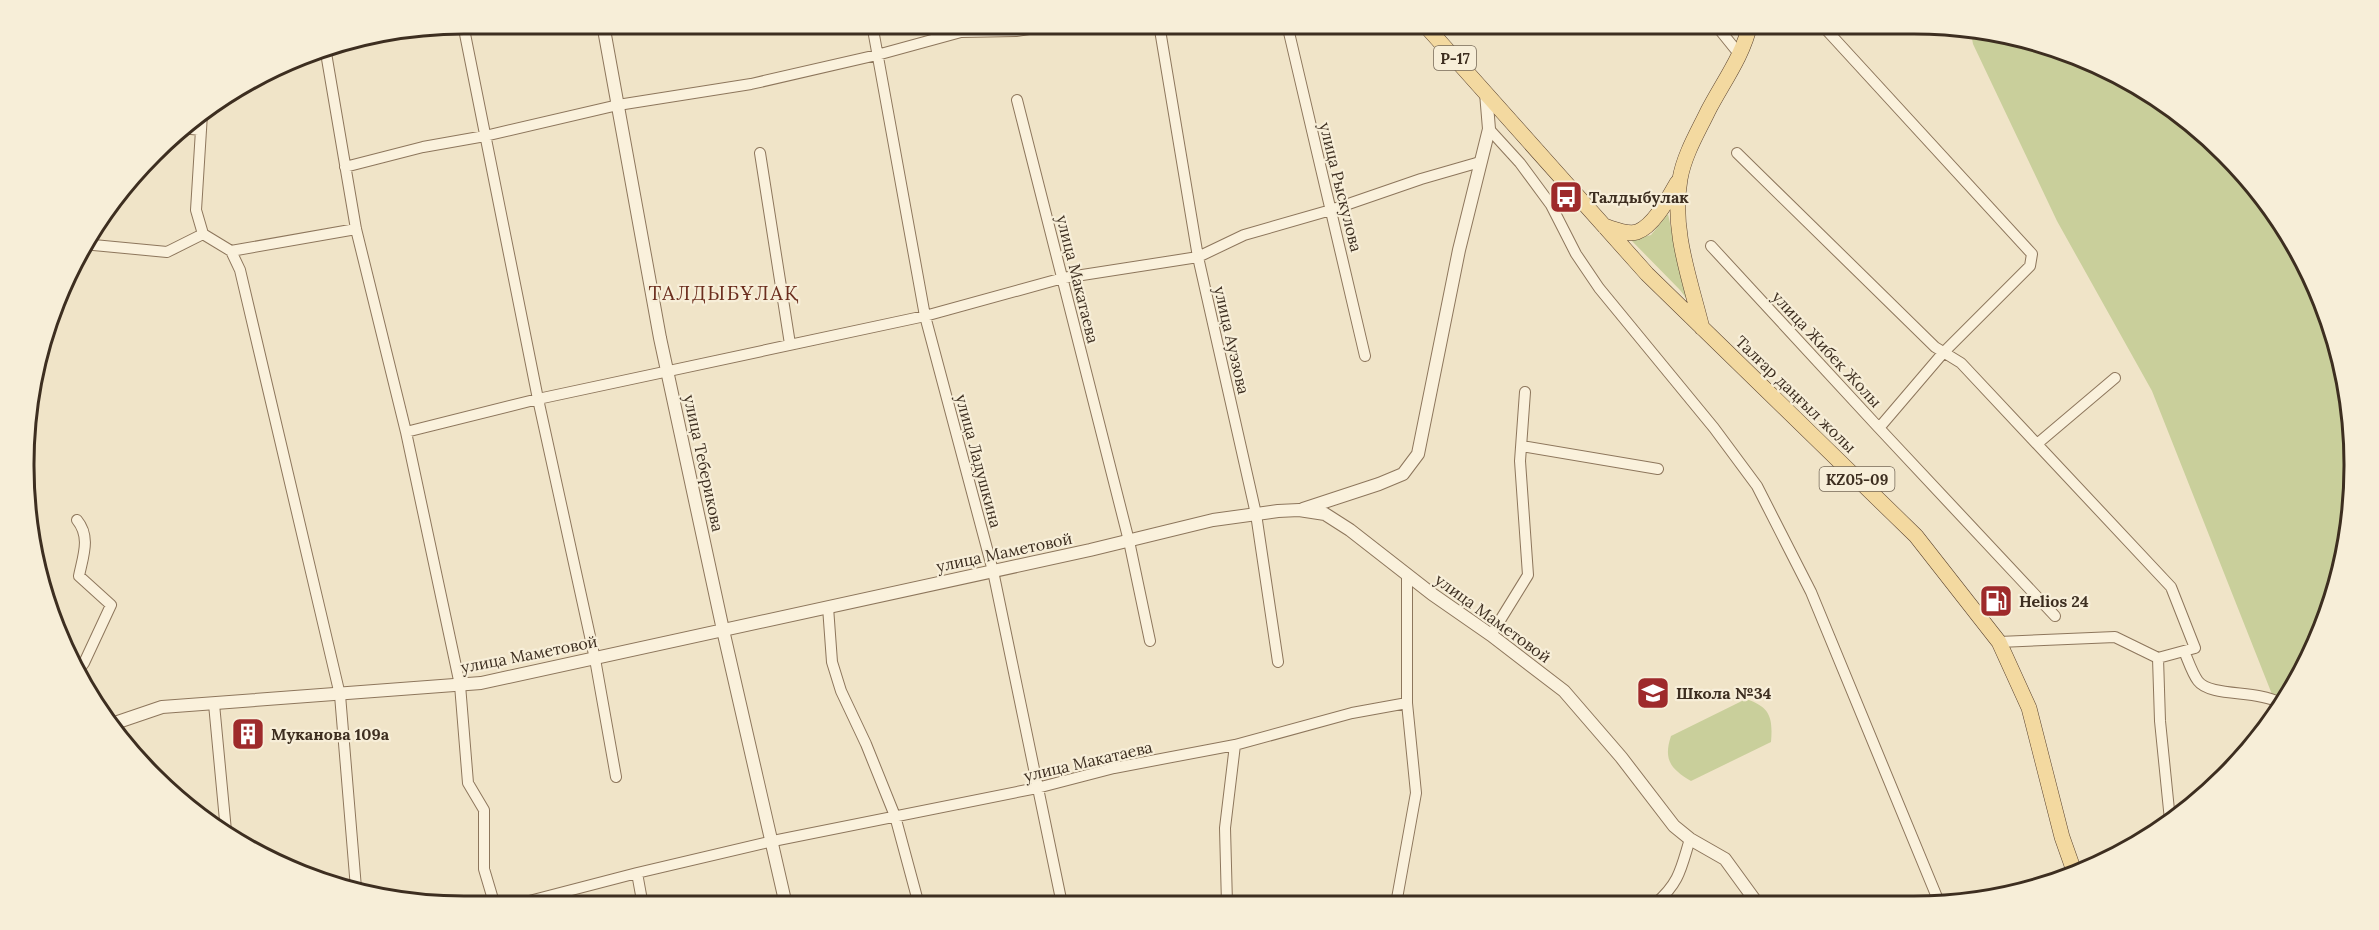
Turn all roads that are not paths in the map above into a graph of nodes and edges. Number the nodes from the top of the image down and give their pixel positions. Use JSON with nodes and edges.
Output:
{"nodes":[{"id":1,"x":465,"y":34,"type":"edge"},
{"id":2,"x":605,"y":34,"type":"edge"},
{"id":3,"x":874,"y":34,"type":"edge"},
{"id":4,"x":957,"y":34,"type":"edge"},
{"id":5,"x":1161,"y":34,"type":"edge"},
{"id":6,"x":1289,"y":34,"type":"edge"},
{"id":7,"x":1433,"y":34,"type":"edge"},
{"id":8,"x":1723,"y":34,"type":"edge"},
{"id":9,"x":1747,"y":34,"type":"edge"},
{"id":10,"x":1830,"y":34,"type":"edge"},
{"id":11,"x":1740,"y":55,"type":"junction"},
{"id":12,"x":877,"y":56,"type":"junction"},
{"id":13,"x":327,"y":57,"type":"edge"},
{"id":14,"x":1486,"y":93,"type":"junction"},
{"id":15,"x":1017,"y":100,"type":"dead end"},
{"id":16,"x":618,"y":105,"type":"junction"},
{"id":17,"x":201,"y":124,"type":"edge"},
{"id":18,"x":195,"y":129,"type":"edge"},
{"id":19,"x":1488,"y":129,"type":"junction"},
{"id":20,"x":201,"y":130,"type":"junction"},
{"id":21,"x":484,"y":136,"type":"junction"},
{"id":22,"x":760,"y":153,"type":"dead end"},
{"id":23,"x":1737,"y":153,"type":"dead end"},
{"id":24,"x":1480,"y":162,"type":"junction"},
{"id":25,"x":345,"y":167,"type":"junction"},
{"id":26,"x":1680,"y":177,"type":"junction"},
{"id":27,"x":1331,"y":210,"type":"junction"},
{"id":28,"x":1604,"y":226,"type":"junction"},
{"id":29,"x":356,"y":229,"type":"junction"},
{"id":30,"x":202,"y":234,"type":"junction"},
{"id":31,"x":95,"y":245,"type":"edge"},
{"id":32,"x":1711,"y":246,"type":"dead end"},
{"id":33,"x":231,"y":251,"type":"junction"},
{"id":34,"x":1198,"y":257,"type":"junction"},
{"id":35,"x":1063,"y":278,"type":"junction"},
{"id":36,"x":925,"y":316,"type":"junction"},
{"id":37,"x":1702,"y":328,"type":"junction"},
{"id":38,"x":790,"y":344,"type":"junction"},
{"id":39,"x":1942,"y":353,"type":"junction"},
{"id":40,"x":1365,"y":356,"type":"dead end"},
{"id":41,"x":667,"y":370,"type":"junction"},
{"id":42,"x":2115,"y":378,"type":"dead end"},
{"id":43,"x":1525,"y":392,"type":"dead end"},
{"id":44,"x":538,"y":399,"type":"junction"},
{"id":45,"x":1879,"y":428,"type":"junction"},
{"id":46,"x":405,"y":432,"type":"junction"},
{"id":47,"x":2037,"y":444,"type":"junction"},
{"id":48,"x":1522,"y":447,"type":"junction"},
{"id":49,"x":1658,"y":469,"type":"dead end"},
{"id":50,"x":1299,"y":510,"type":"junction"},
{"id":51,"x":1256,"y":514,"type":"junction"},
{"id":52,"x":77,"y":520,"type":"dead end"},
{"id":53,"x":1129,"y":541,"type":"junction"},
{"id":54,"x":993,"y":571,"type":"junction"},
{"id":55,"x":1407,"y":574,"type":"junction"},
{"id":56,"x":828,"y":607,"type":"junction"},
{"id":57,"x":2055,"y":616,"type":"dead end"},
{"id":58,"x":723,"y":630,"type":"junction"},
{"id":59,"x":1491,"y":635,"type":"junction"},
{"id":60,"x":1150,"y":641,"type":"dead end"},
{"id":61,"x":1999,"y":642,"type":"junction"},
{"id":62,"x":2184,"y":651,"type":"junction"},
{"id":63,"x":2158,"y":658,"type":"junction"},
{"id":64,"x":595,"y":659,"type":"junction"},
{"id":65,"x":1278,"y":662,"type":"dead end"},
{"id":66,"x":84,"y":664,"type":"edge"},
{"id":67,"x":460,"y":685,"type":"junction"},
{"id":68,"x":340,"y":695,"type":"junction"},
{"id":69,"x":2274,"y":700,"type":"edge"},
{"id":70,"x":1407,"y":702,"type":"junction"},
{"id":71,"x":214,"y":704,"type":"junction"},
{"id":72,"x":119,"y":722,"type":"edge"},
{"id":73,"x":1235,"y":745,"type":"junction"},
{"id":74,"x":616,"y":777,"type":"dead end"},
{"id":75,"x":1036,"y":788,"type":"junction"},
{"id":76,"x":2169,"y":812,"type":"edge"},
{"id":77,"x":895,"y":816,"type":"junction"},
{"id":78,"x":225,"y":822,"type":"edge"},
{"id":79,"x":1690,"y":839,"type":"junction"},
{"id":80,"x":773,"y":841,"type":"junction"},
{"id":81,"x":2072,"y":866,"type":"edge"},
{"id":82,"x":637,"y":873,"type":"junction"},
{"id":83,"x":355,"y":881,"type":"edge"},
{"id":84,"x":1937,"y":895,"type":"edge"},
{"id":85,"x":492,"y":896,"type":"edge"},
{"id":86,"x":548,"y":896,"type":"edge"},
{"id":87,"x":641,"y":896,"type":"edge"},
{"id":88,"x":784,"y":896,"type":"edge"},
{"id":89,"x":917,"y":896,"type":"edge"},
{"id":90,"x":1060,"y":896,"type":"edge"},
{"id":91,"x":1227,"y":896,"type":"edge"},
{"id":92,"x":1397,"y":896,"type":"edge"},
{"id":93,"x":1664,"y":896,"type":"edge"},
{"id":94,"x":1752,"y":896,"type":"edge"}],
"edges":[{"from":1,"to":21,"type":"street"},
{"from":2,"to":16,"type":"street","name":"улица Теберикова"},
{"from":3,"to":12,"type":"street","name":"улица Ладушкина"},
{"from":4,"to":12,"type":"street"},
{"from":5,"to":34,"type":"street","name":"улица Ауэзова"},
{"from":6,"to":27,"type":"street","name":"улица Рыскулова"},
{"from":7,"to":14,"type":"main road","name":"Талғар даңғыл жолы","number":"P-17"},
{"from":8,"to":11,"type":"street"},
{"from":9,"to":11,"type":"main road"},
{"from":10,"to":39,"type":"street","name":"улица Жибек Жолы"},
{"from":11,"to":26,"type":"main road"},
{"from":12,"to":16,"type":"street"},
{"from":12,"to":36,"type":"street","name":"улица Ладушкина"},
{"from":13,"to":25,"type":"street"},
{"from":14,"to":19,"type":"street"},
{"from":14,"to":28,"type":"main road","name":"Талғар даңғыл жолы","number":"P-17"},
{"from":15,"to":35,"type":"street","name":"улица Макатаева"},
{"from":16,"to":21,"type":"street"},
{"from":16,"to":41,"type":"street","name":"улица Теберикова"},
{"from":17,"to":20,"type":"street"},
{"from":18,"to":20,"type":"street"},
{"from":19,"to":24,"type":"street"},
{"from":19,"to":84,"type":"street"},
{"from":20,"to":30,"type":"street"},
{"from":21,"to":25,"type":"street"},
{"from":21,"to":44,"type":"street"},
{"from":22,"to":38,"type":"street"},
{"from":23,"to":39,"type":"street"},
{"from":24,"to":27,"type":"street"},
{"from":24,"to":50,"type":"street"},
{"from":25,"to":29,"type":"street"},
{"from":26,"to":28,"type":"main road"},
{"from":26,"to":37,"type":"main road"},
{"from":27,"to":34,"type":"street"},
{"from":27,"to":40,"type":"street","name":"улица Рыскулова"},
{"from":28,"to":37,"type":"main road","name":"Талғар даңғыл жолы","number":"P-17"},
{"from":29,"to":33,"type":"street"},
{"from":29,"to":46,"type":"street"},
{"from":30,"to":31,"type":"street"},
{"from":30,"to":33,"type":"street"},
{"from":32,"to":45,"type":"street","name":"улица Жибек Жолы"},
{"from":33,"to":68,"type":"street"},
{"from":34,"to":35,"type":"street"},
{"from":34,"to":51,"type":"street","name":"улица Ауэзова"},
{"from":35,"to":36,"type":"street"},
{"from":35,"to":53,"type":"street","name":"улица Макатаева"},
{"from":36,"to":38,"type":"street"},
{"from":36,"to":54,"type":"street","name":"улица Ладушкина"},
{"from":37,"to":61,"type":"main road","name":"Талғар даңғыл жолы","number":"KZ05-09"},
{"from":38,"to":41,"type":"street"},
{"from":39,"to":45,"type":"street","name":"улица Жибек Жолы"},
{"from":39,"to":47,"type":"street"},
{"from":41,"to":44,"type":"street"},
{"from":41,"to":58,"type":"street","name":"улица Теберикова"},
{"from":42,"to":47,"type":"street"},
{"from":43,"to":48,"type":"street"},
{"from":44,"to":46,"type":"street"},
{"from":44,"to":64,"type":"street"},
{"from":45,"to":57,"type":"street"},
{"from":46,"to":67,"type":"street"},
{"from":47,"to":62,"type":"street"},
{"from":48,"to":49,"type":"street"},
{"from":48,"to":59,"type":"street"},
{"from":50,"to":51,"type":"street","name":"улица Маметовой"},
{"from":50,"to":55,"type":"street","name":"улица Маметовой"},
{"from":51,"to":53,"type":"street","name":"улица Маметовой"},
{"from":51,"to":65,"type":"street","name":"улица Ауэзова"},
{"from":52,"to":66,"type":"street"},
{"from":53,"to":54,"type":"street","name":"улица Маметовой"},
{"from":53,"to":60,"type":"street","name":"улица Макатаева"},
{"from":54,"to":56,"type":"street","name":"улица Маметовой"},
{"from":54,"to":75,"type":"street","name":"улица Ладушкина"},
{"from":55,"to":59,"type":"street","name":"улица Маметовой"},
{"from":55,"to":70,"type":"street"},
{"from":56,"to":58,"type":"street","name":"улица Маметовой"},
{"from":56,"to":77,"type":"street"},
{"from":58,"to":64,"type":"street","name":"улица Маметовой"},
{"from":58,"to":80,"type":"street","name":"улица Теберикова"},
{"from":59,"to":79,"type":"street","name":"улица Маметовой"},
{"from":61,"to":63,"type":"street"},
{"from":61,"to":81,"type":"main road","name":"Талғар даңғыл жолы","number":"KZ05-09"},
{"from":62,"to":63,"type":"street"},
{"from":62,"to":69,"type":"street"},
{"from":63,"to":76,"type":"street"},
{"from":64,"to":67,"type":"street","name":"улица Маметовой"},
{"from":64,"to":74,"type":"street"},
{"from":67,"to":68,"type":"street","name":"улица Маметовой"},
{"from":67,"to":85,"type":"street"},
{"from":68,"to":71,"type":"street","name":"улица Маметовой"},
{"from":68,"to":83,"type":"street"},
{"from":70,"to":73,"type":"street","name":"улица Макатаева"},
{"from":70,"to":92,"type":"street"},
{"from":71,"to":72,"type":"street","name":"улица Маметовой"},
{"from":71,"to":78,"type":"street"},
{"from":73,"to":75,"type":"street","name":"улица Макатаева"},
{"from":73,"to":91,"type":"street"},
{"from":75,"to":77,"type":"street","name":"улица Макатаева"},
{"from":75,"to":90,"type":"street","name":"улица Ладушкина"},
{"from":77,"to":80,"type":"street","name":"улица Макатаева"},
{"from":77,"to":89,"type":"street"},
{"from":79,"to":93,"type":"street"},
{"from":79,"to":94,"type":"street","name":"улица Маметовой"},
{"from":80,"to":82,"type":"street","name":"улица Макатаева"},
{"from":80,"to":88,"type":"street","name":"улица Теберикова"},
{"from":82,"to":86,"type":"street","name":"улица Макатаева"},
{"from":82,"to":87,"type":"street"}]}
